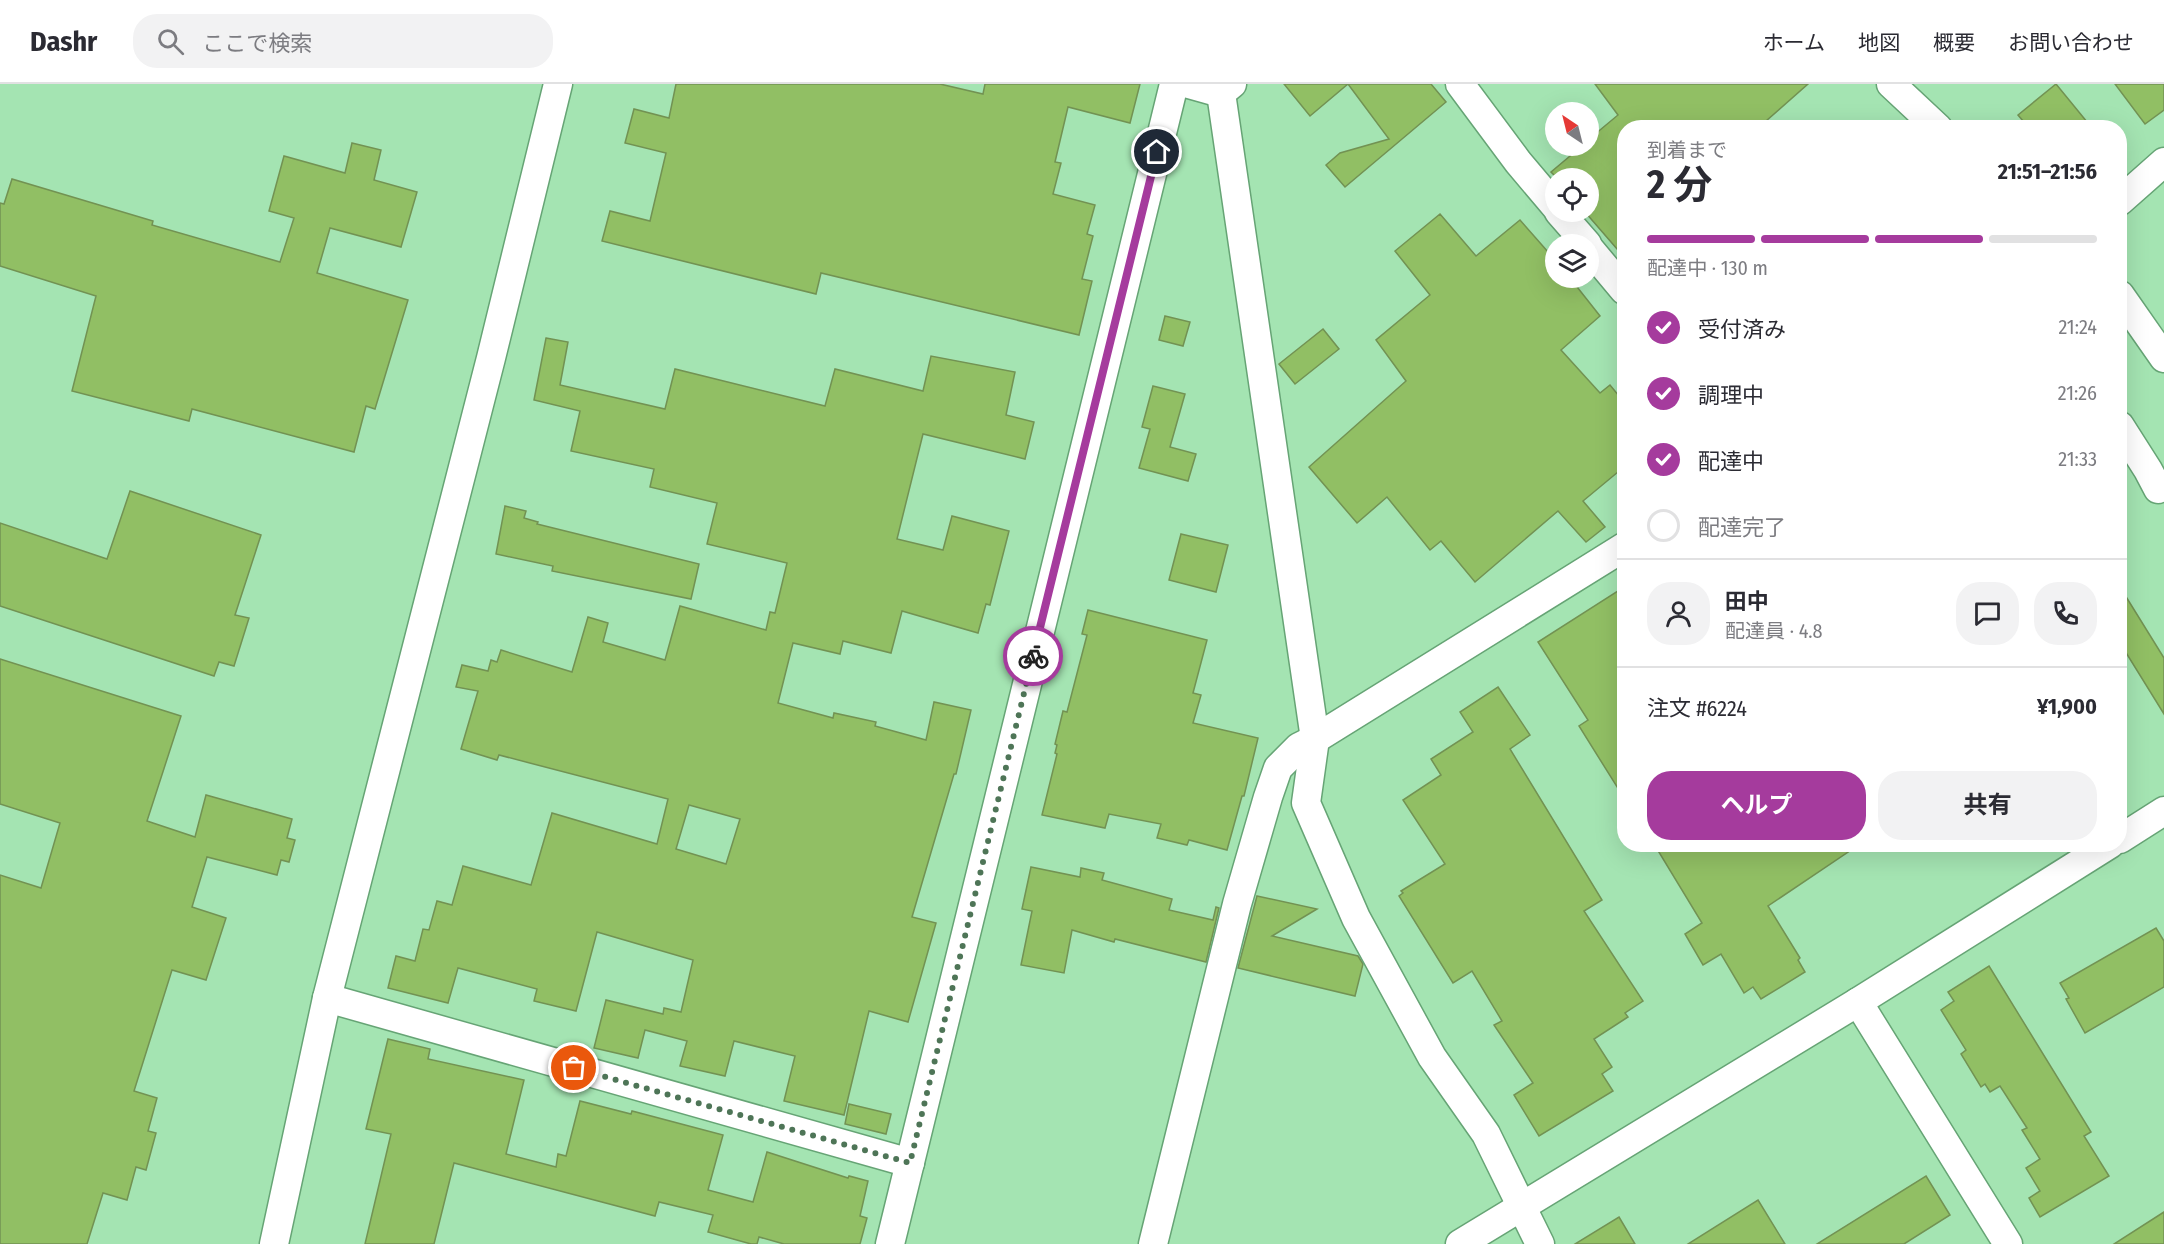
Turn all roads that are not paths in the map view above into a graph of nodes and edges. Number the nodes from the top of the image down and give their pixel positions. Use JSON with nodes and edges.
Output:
{"nodes":[{"id":1,"x":558,"y":84,"type":"edge"},
{"id":2,"x":1174,"y":84,"type":"edge"},
{"id":3,"x":1189,"y":84,"type":"edge"},
{"id":4,"x":1460,"y":84,"type":"edge"},
{"id":5,"x":1891,"y":84,"type":"edge"},
{"id":6,"x":1226,"y":88,"type":"edge"},
{"id":7,"x":1929,"y":120,"type":"edge"},
{"id":8,"x":2164,"y":162,"type":"edge"},
{"id":9,"x":1545,"y":194,"type":"edge"},
{"id":10,"x":2127,"y":195,"type":"edge"},
{"id":11,"x":1568,"y":222,"type":"edge"},
{"id":12,"x":1578,"y":234,"type":"edge"},
{"id":13,"x":1599,"y":259,"type":"edge"},
{"id":14,"x":1617,"y":281,"type":"edge"},
{"id":15,"x":2127,"y":305,"type":"edge"},
{"id":16,"x":2164,"y":358,"type":"edge"},
{"id":17,"x":2127,"y":437,"type":"edge"},
{"id":18,"x":2158,"y":489,"type":"dead end"},
{"id":19,"x":1617,"y":551,"type":"edge"},
{"id":20,"x":1315,"y":739,"type":"junction"},
{"id":21,"x":2164,"y":811,"type":"edge"},
{"id":22,"x":2127,"y":835,"type":"edge"},
{"id":23,"x":2097,"y":852,"type":"edge"},
{"id":24,"x":327,"y":998,"type":"junction"},
{"id":25,"x":1858,"y":1002,"type":"junction"},
{"id":26,"x":910,"y":1163,"type":"junction"},
{"id":27,"x":1522,"y":1206,"type":"junction"},
{"id":28,"x":274,"y":1244,"type":"edge"},
{"id":29,"x":890,"y":1244,"type":"edge"},
{"id":30,"x":1153,"y":1244,"type":"edge"},
{"id":31,"x":1460,"y":1244,"type":"edge"},
{"id":32,"x":1540,"y":1244,"type":"edge"},
{"id":33,"x":2008,"y":1244,"type":"edge"}],
"edges":[{"from":1,"to":24,"type":"street"},
{"from":2,"to":26,"type":"street"},
{"from":3,"to":6,"type":"street"},
{"from":4,"to":9,"type":"street"},
{"from":5,"to":7,"type":"street"},
{"from":6,"to":20,"type":"street"},
{"from":8,"to":10,"type":"street"},
{"from":11,"to":12,"type":"street"},
{"from":13,"to":14,"type":"street"},
{"from":15,"to":16,"type":"street"},
{"from":17,"to":18,"type":"street"},
{"from":19,"to":20,"type":"street"},
{"from":20,"to":27,"type":"street"},
{"from":20,"to":30,"type":"street"},
{"from":21,"to":22,"type":"street"},
{"from":23,"to":25,"type":"street"},
{"from":24,"to":26,"type":"street"},
{"from":24,"to":28,"type":"street"},
{"from":25,"to":27,"type":"street"},
{"from":25,"to":33,"type":"street"},
{"from":26,"to":29,"type":"street"},
{"from":27,"to":31,"type":"street"},
{"from":27,"to":32,"type":"street"}]}
